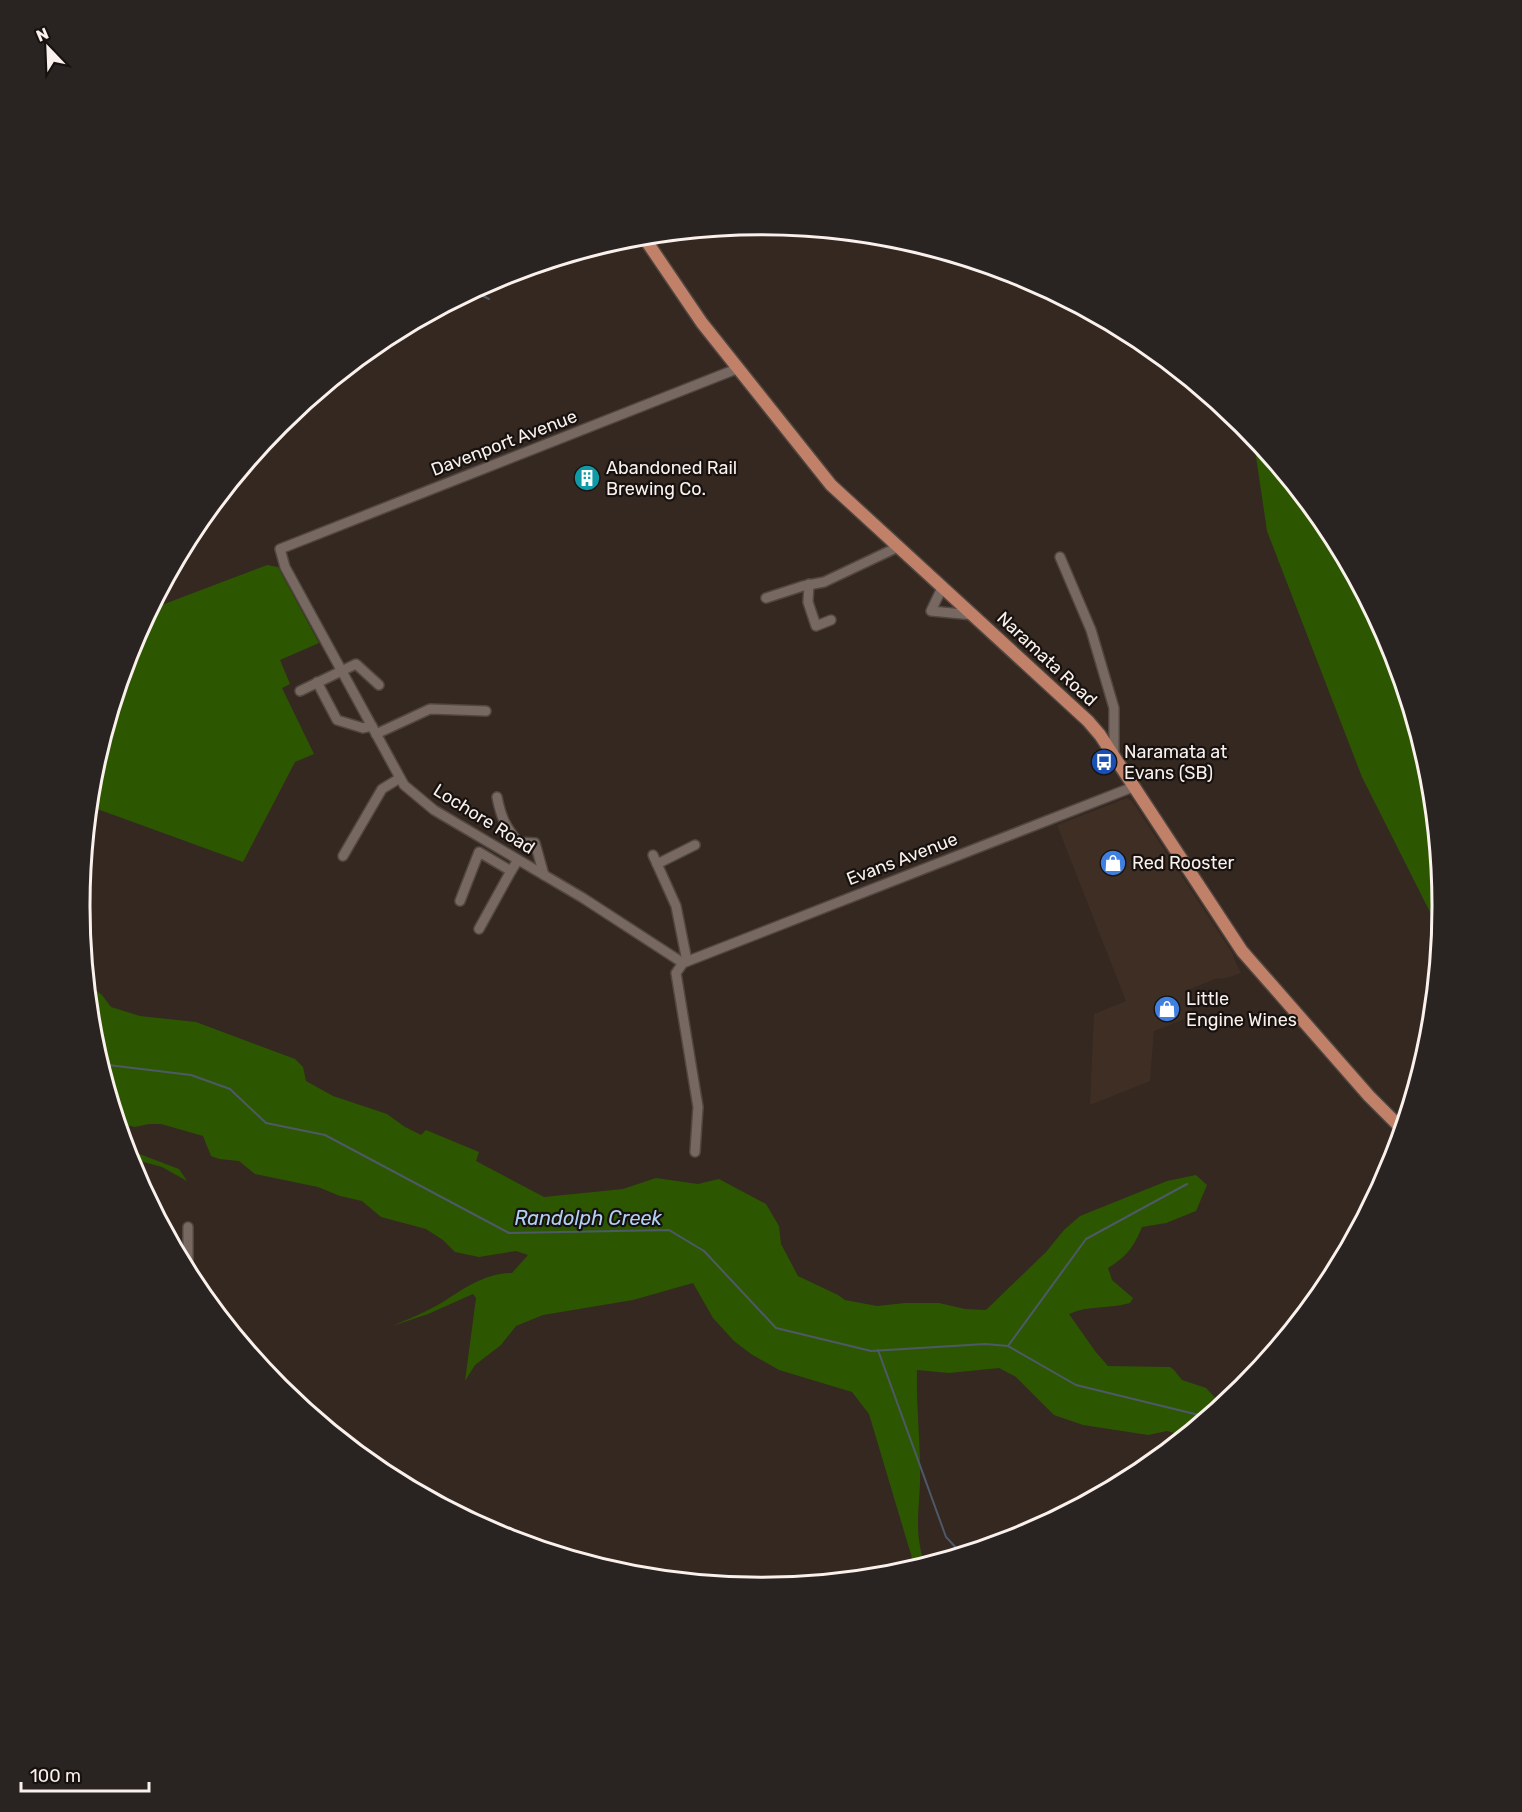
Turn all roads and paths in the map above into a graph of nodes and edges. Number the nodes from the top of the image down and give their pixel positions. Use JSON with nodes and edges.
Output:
{"nodes":[{"id":1,"x":649,"y":245,"type":"edge"},
{"id":2,"x":739,"y":368,"type":"junction"},
{"id":3,"x":898,"y":547,"type":"junction"},
{"id":4,"x":280,"y":549,"type":"joint"},
{"id":5,"x":1060,"y":556,"type":"dead end"},
{"id":6,"x":809,"y":584,"type":"junction"},
{"id":7,"x":942,"y":588,"type":"junction"},
{"id":8,"x":766,"y":598,"type":"dead end"},
{"id":9,"x":973,"y":615,"type":"junction"},
{"id":10,"x":831,"y":620,"type":"dead end"},
{"id":11,"x":341,"y":670,"type":"junction"},
{"id":12,"x":317,"y":682,"type":"junction"},
{"id":13,"x":379,"y":685,"type":"dead end"},
{"id":14,"x":300,"y":691,"type":"dead end"},
{"id":15,"x":486,"y":711,"type":"dead end"},
{"id":16,"x":374,"y":730,"type":"junction"},
{"id":17,"x":1114,"y":757,"type":"junction"},
{"id":18,"x":400,"y":778,"type":"junction"},
{"id":19,"x":1133,"y":787,"type":"junction"},
{"id":20,"x":497,"y":797,"type":"dead end"},
{"id":21,"x":695,"y":845,"type":"dead end"},
{"id":22,"x":343,"y":856,"type":"dead end"},
{"id":23,"x":518,"y":860,"type":"junction"},
{"id":24,"x":511,"y":871,"type":"junction"},
{"id":25,"x":544,"y":875,"type":"junction"},
{"id":26,"x":460,"y":901,"type":"dead end"},
{"id":27,"x":479,"y":929,"type":"dead end"},
{"id":28,"x":685,"y":962,"type":"junction"},
{"id":29,"x":1396,"y":1123,"type":"edge"},
{"id":30,"x":695,"y":1152,"type":"dead end"},
{"id":31,"x":188,"y":1227,"type":"dead end"},
{"id":32,"x":188,"y":1254,"type":"edge"}],
"edges":[{"from":1,"to":2,"type":"main road","name":"Naramata Road"},
{"from":2,"to":3,"type":"main road","name":"Naramata Road"},
{"from":2,"to":4,"type":"street","name":"Davenport Avenue"},
{"from":3,"to":6,"type":"street"},
{"from":3,"to":7,"type":"main road","name":"Naramata Road"},
{"from":4,"to":11,"type":"street","name":"Lochore Road"},
{"from":5,"to":17,"type":"street"},
{"from":6,"to":8,"type":"street"},
{"from":6,"to":10,"type":"street"},
{"from":7,"to":9,"type":"main road","name":"Naramata Road"},
{"from":7,"to":9,"type":"street"},
{"from":9,"to":17,"type":"main road","name":"Naramata Road"},
{"from":11,"to":12,"type":"street"},
{"from":11,"to":13,"type":"street"},
{"from":11,"to":16,"type":"street","name":"Lochore Road"},
{"from":12,"to":14,"type":"street"},
{"from":12,"to":16,"type":"street"},
{"from":15,"to":16,"type":"street"},
{"from":16,"to":18,"type":"street","name":"Lochore Road"},
{"from":17,"to":19,"type":"main road","name":"Naramata Road"},
{"from":18,"to":22,"type":"street"},
{"from":18,"to":23,"type":"street","name":"Lochore Road"},
{"from":19,"to":28,"type":"street","name":"Evans Avenue"},
{"from":19,"to":29,"type":"main road","name":"Naramata Road"},
{"from":20,"to":25,"type":"street"},
{"from":21,"to":28,"type":"street"},
{"from":23,"to":24,"type":"street"},
{"from":23,"to":25,"type":"street","name":"Lochore Road"},
{"from":24,"to":26,"type":"street"},
{"from":24,"to":27,"type":"street"},
{"from":25,"to":28,"type":"street","name":"Lochore Road"},
{"from":28,"to":30,"type":"street"},
{"from":31,"to":32,"type":"street"}]}
